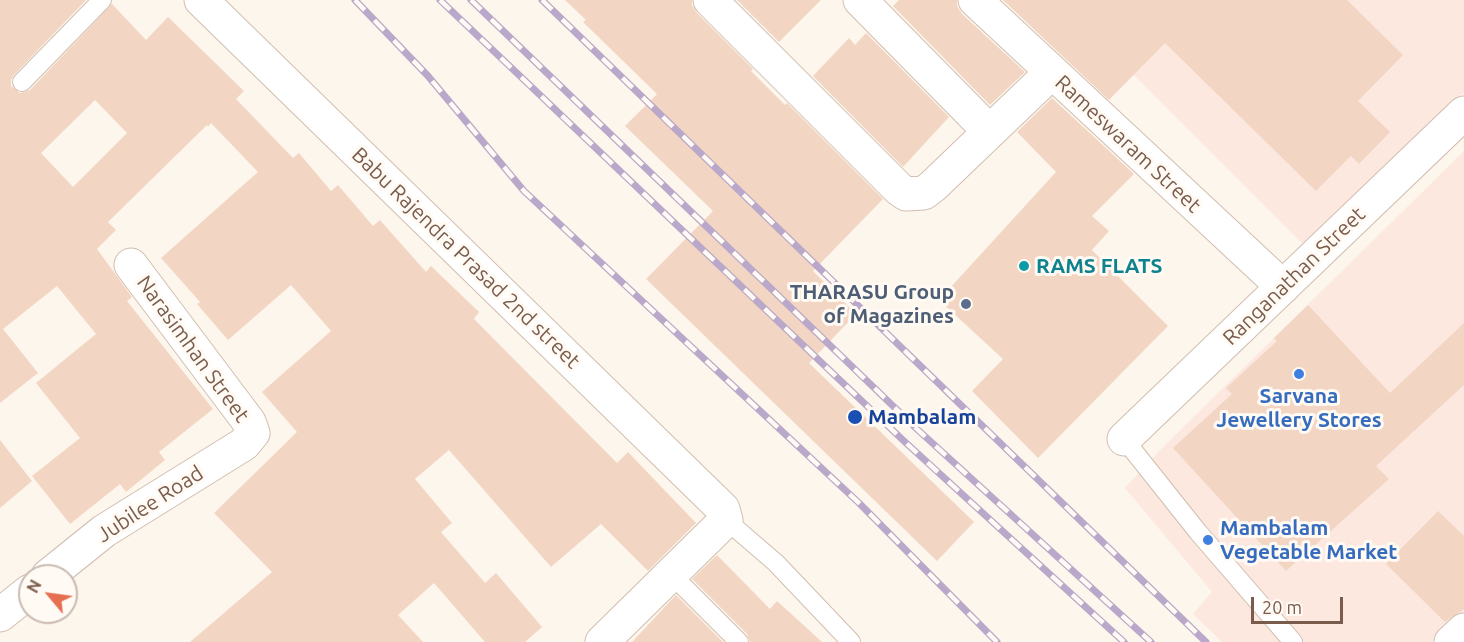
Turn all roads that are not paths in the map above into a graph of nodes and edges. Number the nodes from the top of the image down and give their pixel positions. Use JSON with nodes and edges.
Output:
{"nodes":[{"id":1,"x":102,"y":0,"type":"edge"},
{"id":2,"x":201,"y":0,"type":"edge"},
{"id":3,"x":710,"y":0,"type":"edge"},
{"id":4,"x":860,"y":0,"type":"edge"},
{"id":5,"x":975,"y":0,"type":"edge"},
{"id":6,"x":1052,"y":72,"type":"junction"},
{"id":7,"x":22,"y":82,"type":"dead end"},
{"id":8,"x":1464,"y":113,"type":"edge"},
{"id":9,"x":989,"y":131,"type":"junction"},
{"id":10,"x":131,"y":265,"type":"dead end"},
{"id":11,"x":1283,"y":287,"type":"junction"},
{"id":12,"x":253,"y":433,"type":"joint"},
{"id":13,"x":1124,"y":438,"type":"joint"},
{"id":14,"x":726,"y":520,"type":"junction"},
{"id":15,"x":63,"y":564,"type":"edge"},
{"id":16,"x":671,"y":574,"type":"junction"},
{"id":17,"x":18,"y":601,"type":"edge"},
{"id":18,"x":0,"y":615,"type":"edge"},
{"id":19,"x":1464,"y":630,"type":"edge"},
{"id":20,"x":602,"y":642,"type":"edge"},
{"id":21,"x":739,"y":642,"type":"edge"},
{"id":22,"x":851,"y":642,"type":"edge"},
{"id":23,"x":1293,"y":642,"type":"edge"},
{"id":24,"x":1451,"y":642,"type":"edge"}],
"edges":[{"from":1,"to":7,"type":"lane"},
{"from":2,"to":14,"type":"street","name":"Babu Rajendra Prasad 2nd street"},
{"from":3,"to":9,"type":"street"},
{"from":4,"to":9,"type":"street"},
{"from":5,"to":6,"type":"street","name":"Rameswaram Street"},
{"from":6,"to":9,"type":"street"},
{"from":6,"to":11,"type":"street","name":"Rameswaram Street"},
{"from":8,"to":11,"type":"street","name":"Ranganathan Street"},
{"from":10,"to":12,"type":"street","name":"Narasimhan Street"},
{"from":11,"to":13,"type":"street","name":"Ranganathan Street"},
{"from":12,"to":15,"type":"street","name":"Jubilee Road"},
{"from":13,"to":23,"type":"lane"},
{"from":14,"to":16,"type":"street"},
{"from":14,"to":22,"type":"lane"},
{"from":16,"to":20,"type":"street"},
{"from":16,"to":21,"type":"lane"},
{"from":17,"to":18,"type":"street"},
{"from":19,"to":24,"type":"street"}]}
